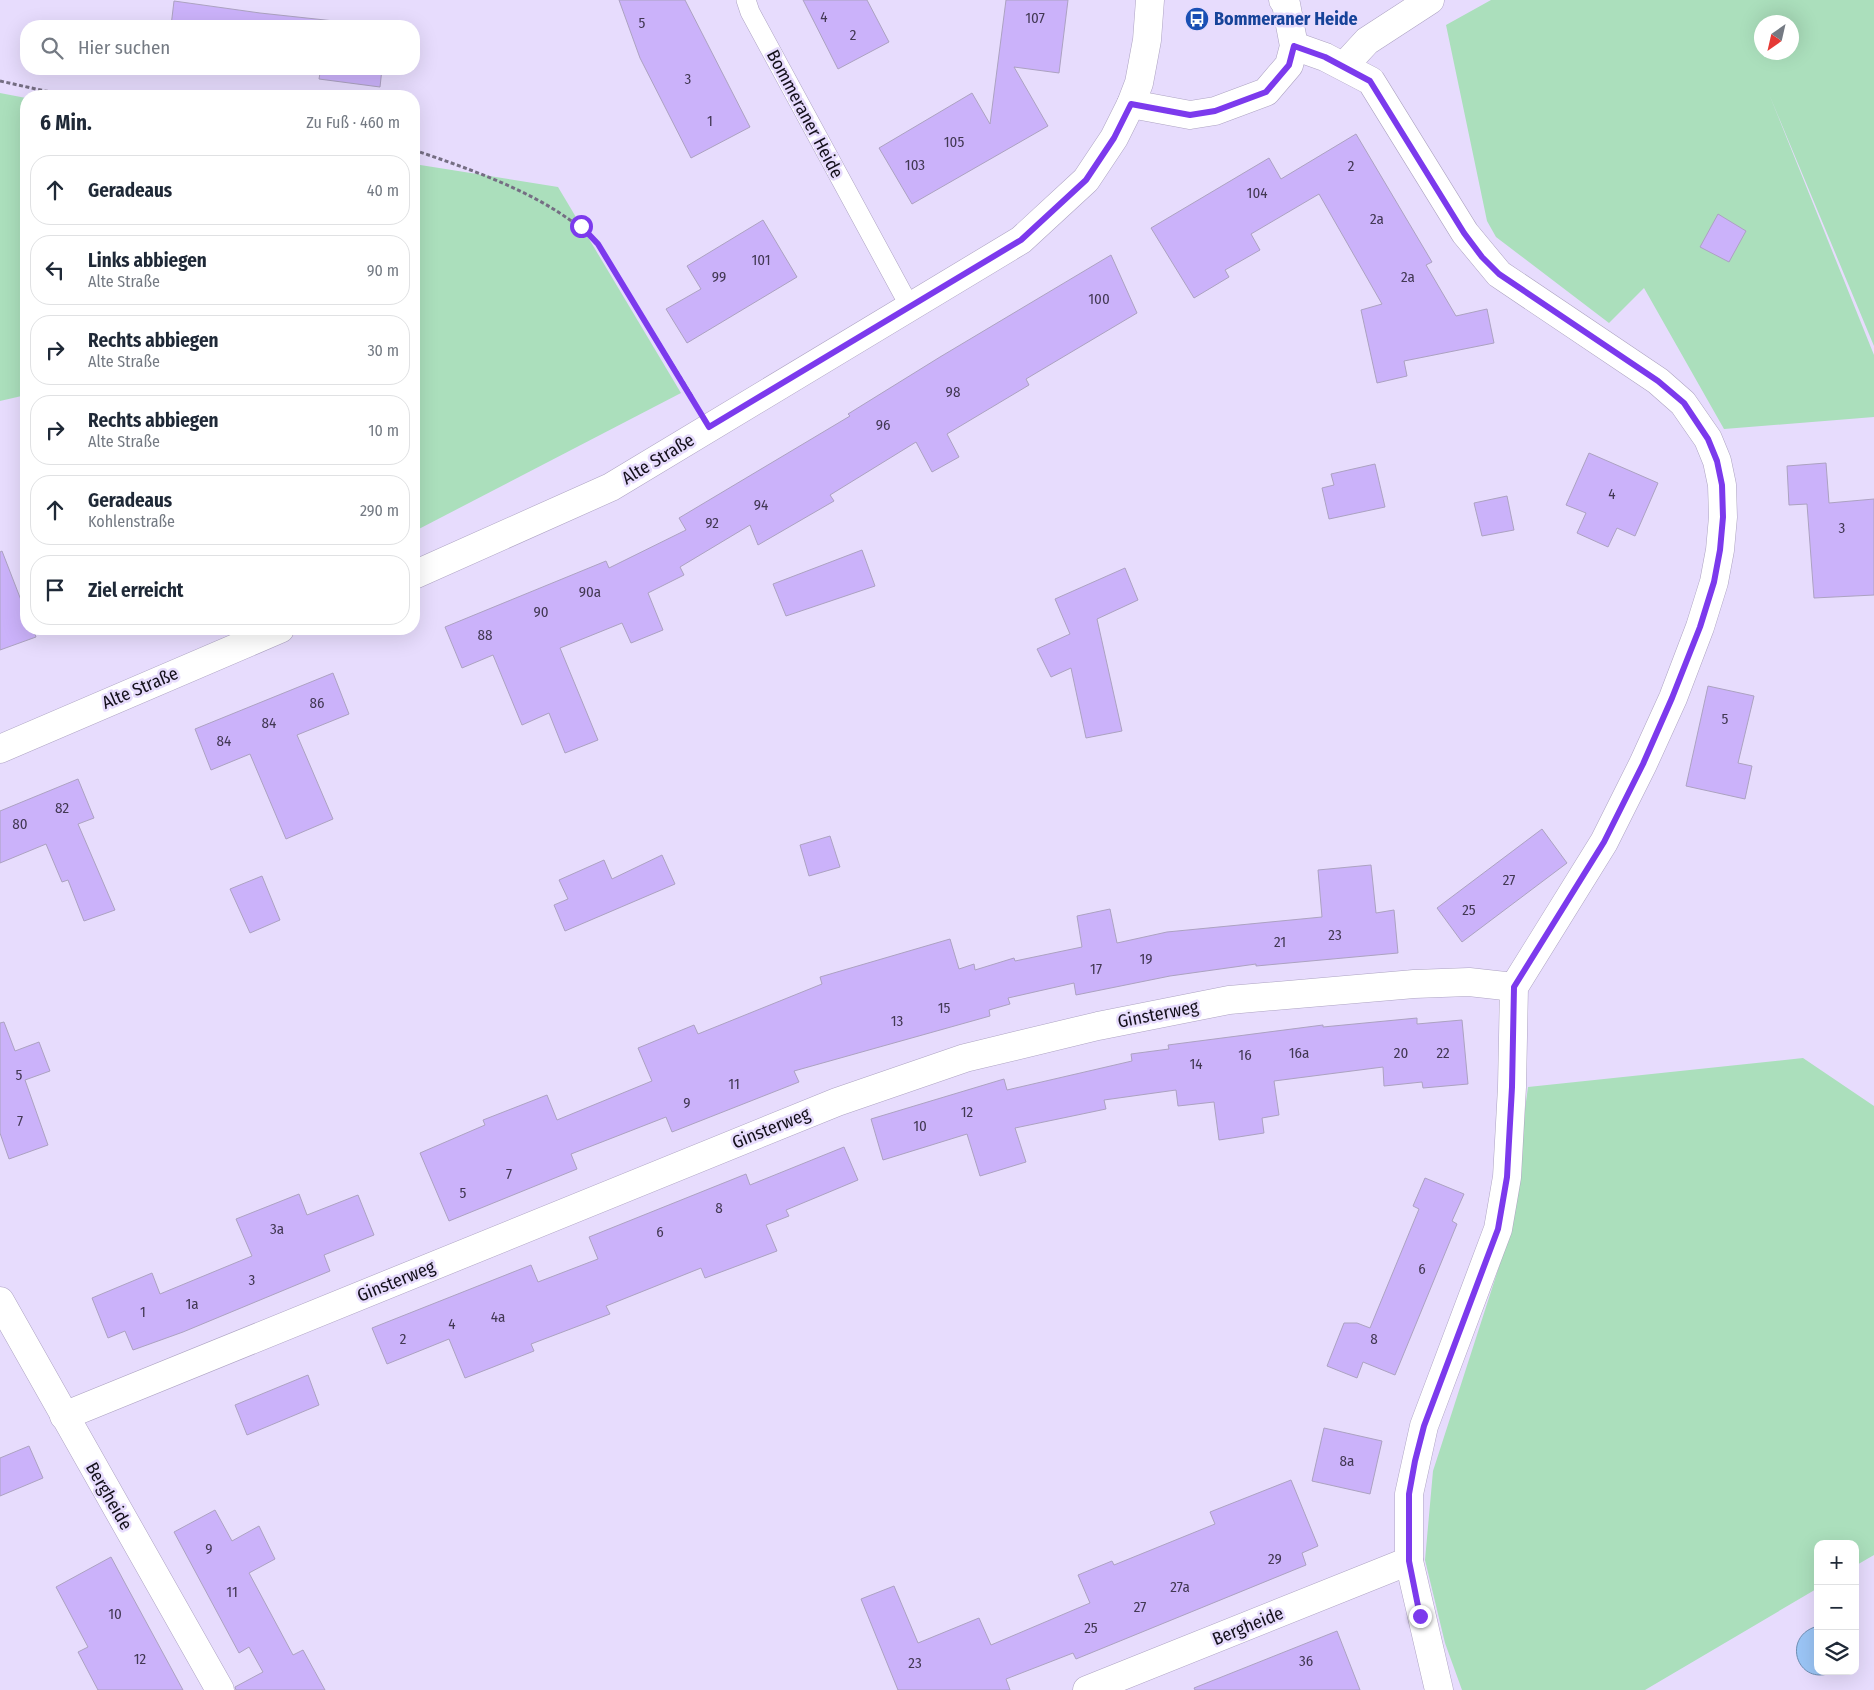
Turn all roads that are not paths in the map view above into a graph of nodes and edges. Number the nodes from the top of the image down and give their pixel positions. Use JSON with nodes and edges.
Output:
{"nodes":[{"id":1,"x":746,"y":0,"type":"edge"},
{"id":2,"x":1150,"y":0,"type":"edge"},
{"id":3,"x":1283,"y":0,"type":"edge"},
{"id":4,"x":1430,"y":0,"type":"edge"},
{"id":5,"x":1294,"y":46,"type":"junction"},
{"id":6,"x":1344,"y":66,"type":"junction"},
{"id":7,"x":1131,"y":104,"type":"junction"},
{"id":8,"x":910,"y":307,"type":"junction"},
{"id":9,"x":420,"y":572,"type":"edge"},
{"id":10,"x":266,"y":635,"type":"edge"},
{"id":11,"x":0,"y":749,"type":"edge"},
{"id":12,"x":1514,"y":987,"type":"junction"},
{"id":13,"x":0,"y":1301,"type":"edge"},
{"id":14,"x":64,"y":1416,"type":"junction"},
{"id":15,"x":1409,"y":1561,"type":"junction"},
{"id":16,"x":220,"y":1690,"type":"edge"},
{"id":17,"x":1087,"y":1690,"type":"edge"},
{"id":18,"x":1439,"y":1690,"type":"edge"}],
"edges":[{"from":1,"to":8,"type":"lane","name":"Bommeraner Heide"},
{"from":2,"to":7,"type":"street","name":"Alte Straße"},
{"from":3,"to":5,"type":"street"},
{"from":4,"to":6,"type":"street"},
{"from":5,"to":6,"type":"street"},
{"from":5,"to":7,"type":"street"},
{"from":6,"to":12,"type":"street"},
{"from":7,"to":8,"type":"street","name":"Alte Straße"},
{"from":8,"to":9,"type":"street","name":"Alte Straße"},
{"from":10,"to":11,"type":"street","name":"Alte Straße"},
{"from":12,"to":14,"type":"street","name":"Ginsterweg"},
{"from":12,"to":15,"type":"street"},
{"from":13,"to":14,"type":"street","name":"Bergheide"},
{"from":14,"to":16,"type":"street","name":"Bergheide"},
{"from":15,"to":17,"type":"street","name":"Bergheide"},
{"from":15,"to":18,"type":"street"}]}
